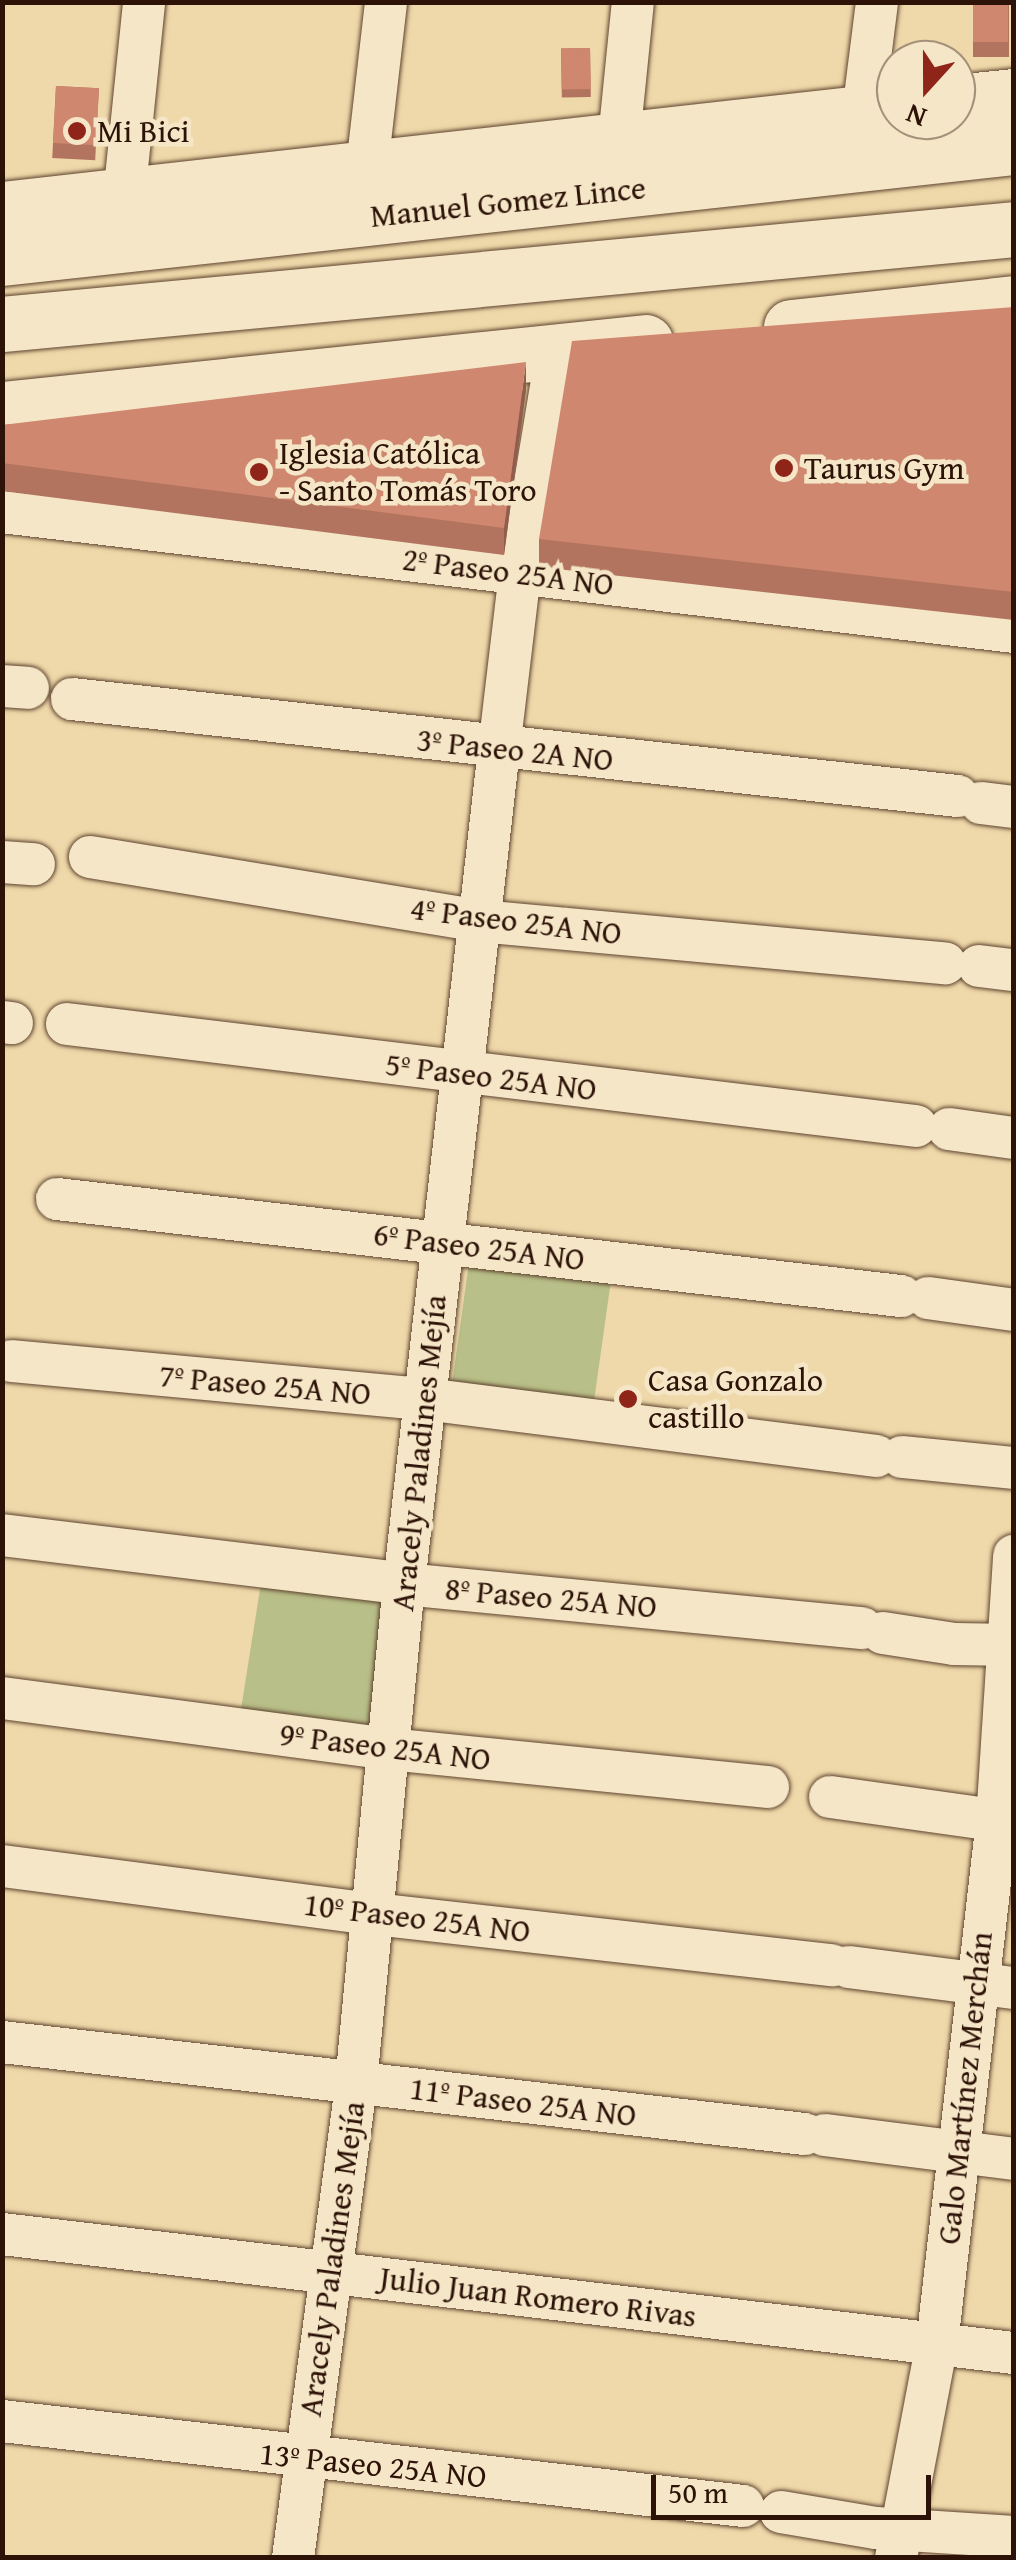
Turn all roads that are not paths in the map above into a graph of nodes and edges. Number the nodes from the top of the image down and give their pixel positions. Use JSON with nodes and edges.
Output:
{"nodes":[{"id":1,"x":144,"y":2,"type":"edge"},
{"id":2,"x":386,"y":2,"type":"edge"},
{"id":3,"x":633,"y":2,"type":"edge"},
{"id":4,"x":877,"y":2,"type":"edge"},
{"id":5,"x":878,"y":40,"type":"edge"},
{"id":6,"x":1014,"y":96,"type":"edge"},
{"id":7,"x":976,"y":100,"type":"edge"},
{"id":8,"x":876,"y":111,"type":"edge"},
{"id":9,"x":619,"y":139,"type":"junction"},
{"id":10,"x":1014,"y":147,"type":"edge"},
{"id":11,"x":367,"y":167,"type":"junction"},
{"id":12,"x":124,"y":197,"type":"junction"},
{"id":13,"x":2,"y":209,"type":"edge"},
{"id":14,"x":1014,"y":228,"type":"edge"},
{"id":15,"x":2,"y":258,"type":"edge"},
{"id":16,"x":1014,"y":303,"type":"edge"},
{"id":17,"x":2,"y":324,"type":"edge"},
{"id":18,"x":558,"y":351,"type":"junction"},
{"id":19,"x":2,"y":408,"type":"edge"},
{"id":20,"x":2,"y":512,"type":"edge"},
{"id":21,"x":520,"y":574,"type":"junction"},
{"id":22,"x":1014,"y":632,"type":"edge"},
{"id":23,"x":72,"y":699,"type":"dead end"},
{"id":24,"x":499,"y":748,"type":"junction"},
{"id":25,"x":984,"y":802,"type":"edge"},
{"id":26,"x":90,"y":857,"type":"dead end"},
{"id":27,"x":480,"y":921,"type":"junction"},
{"id":28,"x":979,"y":967,"type":"edge"},
{"id":29,"x":68,"y":1024,"type":"dead end"},
{"id":30,"x":462,"y":1074,"type":"junction"},
{"id":31,"x":1014,"y":1138,"type":"edge"},
{"id":32,"x":57,"y":1199,"type":"dead end"},
{"id":33,"x":442,"y":1242,"type":"junction"},
{"id":34,"x":1014,"y":1310,"type":"edge"},
{"id":35,"x":12,"y":1362,"type":"dead end"},
{"id":36,"x":425,"y":1399,"type":"junction"},
{"id":37,"x":1014,"y":1468,"type":"edge"},
{"id":38,"x":2,"y":1535,"type":"edge"},
{"id":39,"x":1014,"y":1556,"type":"edge"},
{"id":40,"x":404,"y":1584,"type":"junction"},
{"id":41,"x":1009,"y":1644,"type":"edge"},
{"id":42,"x":2,"y":1698,"type":"edge"},
{"id":43,"x":388,"y":1749,"type":"junction"},
{"id":44,"x":768,"y":1787,"type":"dead end"},
{"id":45,"x":830,"y":1797,"type":"dead end"},
{"id":46,"x":1005,"y":1822,"type":"edge"},
{"id":47,"x":2,"y":1866,"type":"edge"},
{"id":48,"x":374,"y":1914,"type":"junction"},
{"id":49,"x":995,"y":1987,"type":"edge"},
{"id":50,"x":2,"y":2042,"type":"edge"},
{"id":51,"x":356,"y":2083,"type":"junction"},
{"id":52,"x":957,"y":2154,"type":"junction"},
{"id":53,"x":1014,"y":2159,"type":"edge"},
{"id":54,"x":2,"y":2234,"type":"edge"},
{"id":55,"x":332,"y":2273,"type":"junction"},
{"id":56,"x":937,"y":2344,"type":"junction"},
{"id":57,"x":1014,"y":2352,"type":"edge"},
{"id":58,"x":2,"y":2420,"type":"edge"},
{"id":59,"x":305,"y":2458,"type":"junction"},
{"id":60,"x":1014,"y":2537,"type":"edge"},
{"id":61,"x":898,"y":2544,"type":"edge"},
{"id":62,"x":293,"y":2558,"type":"edge"}],
"edges":[{"from":1,"to":12,"type":"street"},
{"from":2,"to":11,"type":"street"},
{"from":3,"to":9,"type":"street"},
{"from":4,"to":5,"type":"street"},
{"from":6,"to":7,"type":"main road"},
{"from":8,"to":9,"type":"main road","name":"Manuel Gomez Lince"},
{"from":9,"to":11,"type":"main road","name":"Manuel Gomez Lince"},
{"from":10,"to":15,"type":"main road","name":"Manuel Gomez Lince"},
{"from":11,"to":12,"type":"main road","name":"Manuel Gomez Lince"},
{"from":12,"to":13,"type":"main road","name":"Manuel Gomez Lince"},
{"from":14,"to":17,"type":"main road"},
{"from":16,"to":18,"type":"main road"},
{"from":18,"to":19,"type":"main road"},
{"from":18,"to":21,"type":"street","name":"Aracely Paladines Mejía"},
{"from":20,"to":21,"type":"street","name":"2º Paseo 25A NO"},
{"from":21,"to":22,"type":"street","name":"2º Paseo 25A NO"},
{"from":21,"to":24,"type":"street","name":"Aracely Paladines Mejía"},
{"from":23,"to":24,"type":"street","name":"3º Paseo 2A NO"},
{"from":24,"to":25,"type":"street","name":"3º Paseo 2A NO"},
{"from":24,"to":27,"type":"street","name":"Aracely Paladines Mejía"},
{"from":26,"to":27,"type":"street","name":"4º Paseo 25A NO"},
{"from":27,"to":28,"type":"street","name":"4º Paseo 25A NO"},
{"from":27,"to":30,"type":"street","name":"Aracely Paladines Mejía"},
{"from":29,"to":30,"type":"street","name":"5º Paseo 25A NO"},
{"from":30,"to":31,"type":"street","name":"5º Paseo 25A NO"},
{"from":30,"to":33,"type":"street","name":"Aracely Paladines Mejía"},
{"from":32,"to":33,"type":"street","name":"6º Paseo 25A NO"},
{"from":33,"to":34,"type":"street","name":"6º Paseo 25A NO"},
{"from":33,"to":36,"type":"street","name":"Aracely Paladines Mejía"},
{"from":35,"to":36,"type":"street","name":"7º Paseo 25A NO"},
{"from":36,"to":37,"type":"street","name":"7º Paseo 25A NO"},
{"from":36,"to":40,"type":"street","name":"Aracely Paladines Mejía"},
{"from":38,"to":40,"type":"street","name":"8º Paseo 25A NO"},
{"from":39,"to":41,"type":"street","name":"Galo Martínez Merchán"},
{"from":40,"to":41,"type":"street","name":"8º Paseo 25A NO"},
{"from":40,"to":43,"type":"street","name":"Aracely Paladines Mejía"},
{"from":41,"to":46,"type":"street","name":"Galo Martínez Merchán"},
{"from":42,"to":43,"type":"street","name":"9º Paseo 25A NO"},
{"from":43,"to":44,"type":"street","name":"9º Paseo 25A NO"},
{"from":43,"to":48,"type":"street","name":"Aracely Paladines Mejía"},
{"from":45,"to":46,"type":"street"},
{"from":46,"to":49,"type":"street","name":"Galo Martínez Merchán"},
{"from":47,"to":48,"type":"street","name":"10º Paseo 25A NO"},
{"from":48,"to":49,"type":"street","name":"10º Paseo 25A NO"},
{"from":48,"to":51,"type":"street","name":"Aracely Paladines Mejía"},
{"from":49,"to":52,"type":"street","name":"Galo Martínez Merchán"},
{"from":50,"to":51,"type":"street","name":"11º Paseo 25A NO"},
{"from":51,"to":52,"type":"street","name":"11º Paseo 25A NO"},
{"from":51,"to":55,"type":"street","name":"Aracely Paladines Mejía"},
{"from":52,"to":53,"type":"street","name":"11º Paseo 25A NO"},
{"from":52,"to":56,"type":"street","name":"Galo Martínez Merchán"},
{"from":54,"to":55,"type":"street","name":"Julio Juan Romero Rivas"},
{"from":55,"to":56,"type":"street","name":"Julio Juan Romero Rivas"},
{"from":55,"to":59,"type":"street","name":"Aracely Paladines Mejía"},
{"from":56,"to":57,"type":"street","name":"Julio Juan Romero Rivas"},
{"from":56,"to":61,"type":"street","name":"Galo Martínez Merchán"},
{"from":58,"to":59,"type":"street","name":"13º Paseo 25A NO"},
{"from":59,"to":61,"type":"street","name":"13º Paseo 25A NO"},
{"from":59,"to":62,"type":"street","name":"Aracely Paladines Mejía"},
{"from":60,"to":61,"type":"street","name":"13º Paseo 25A NO"}]}
